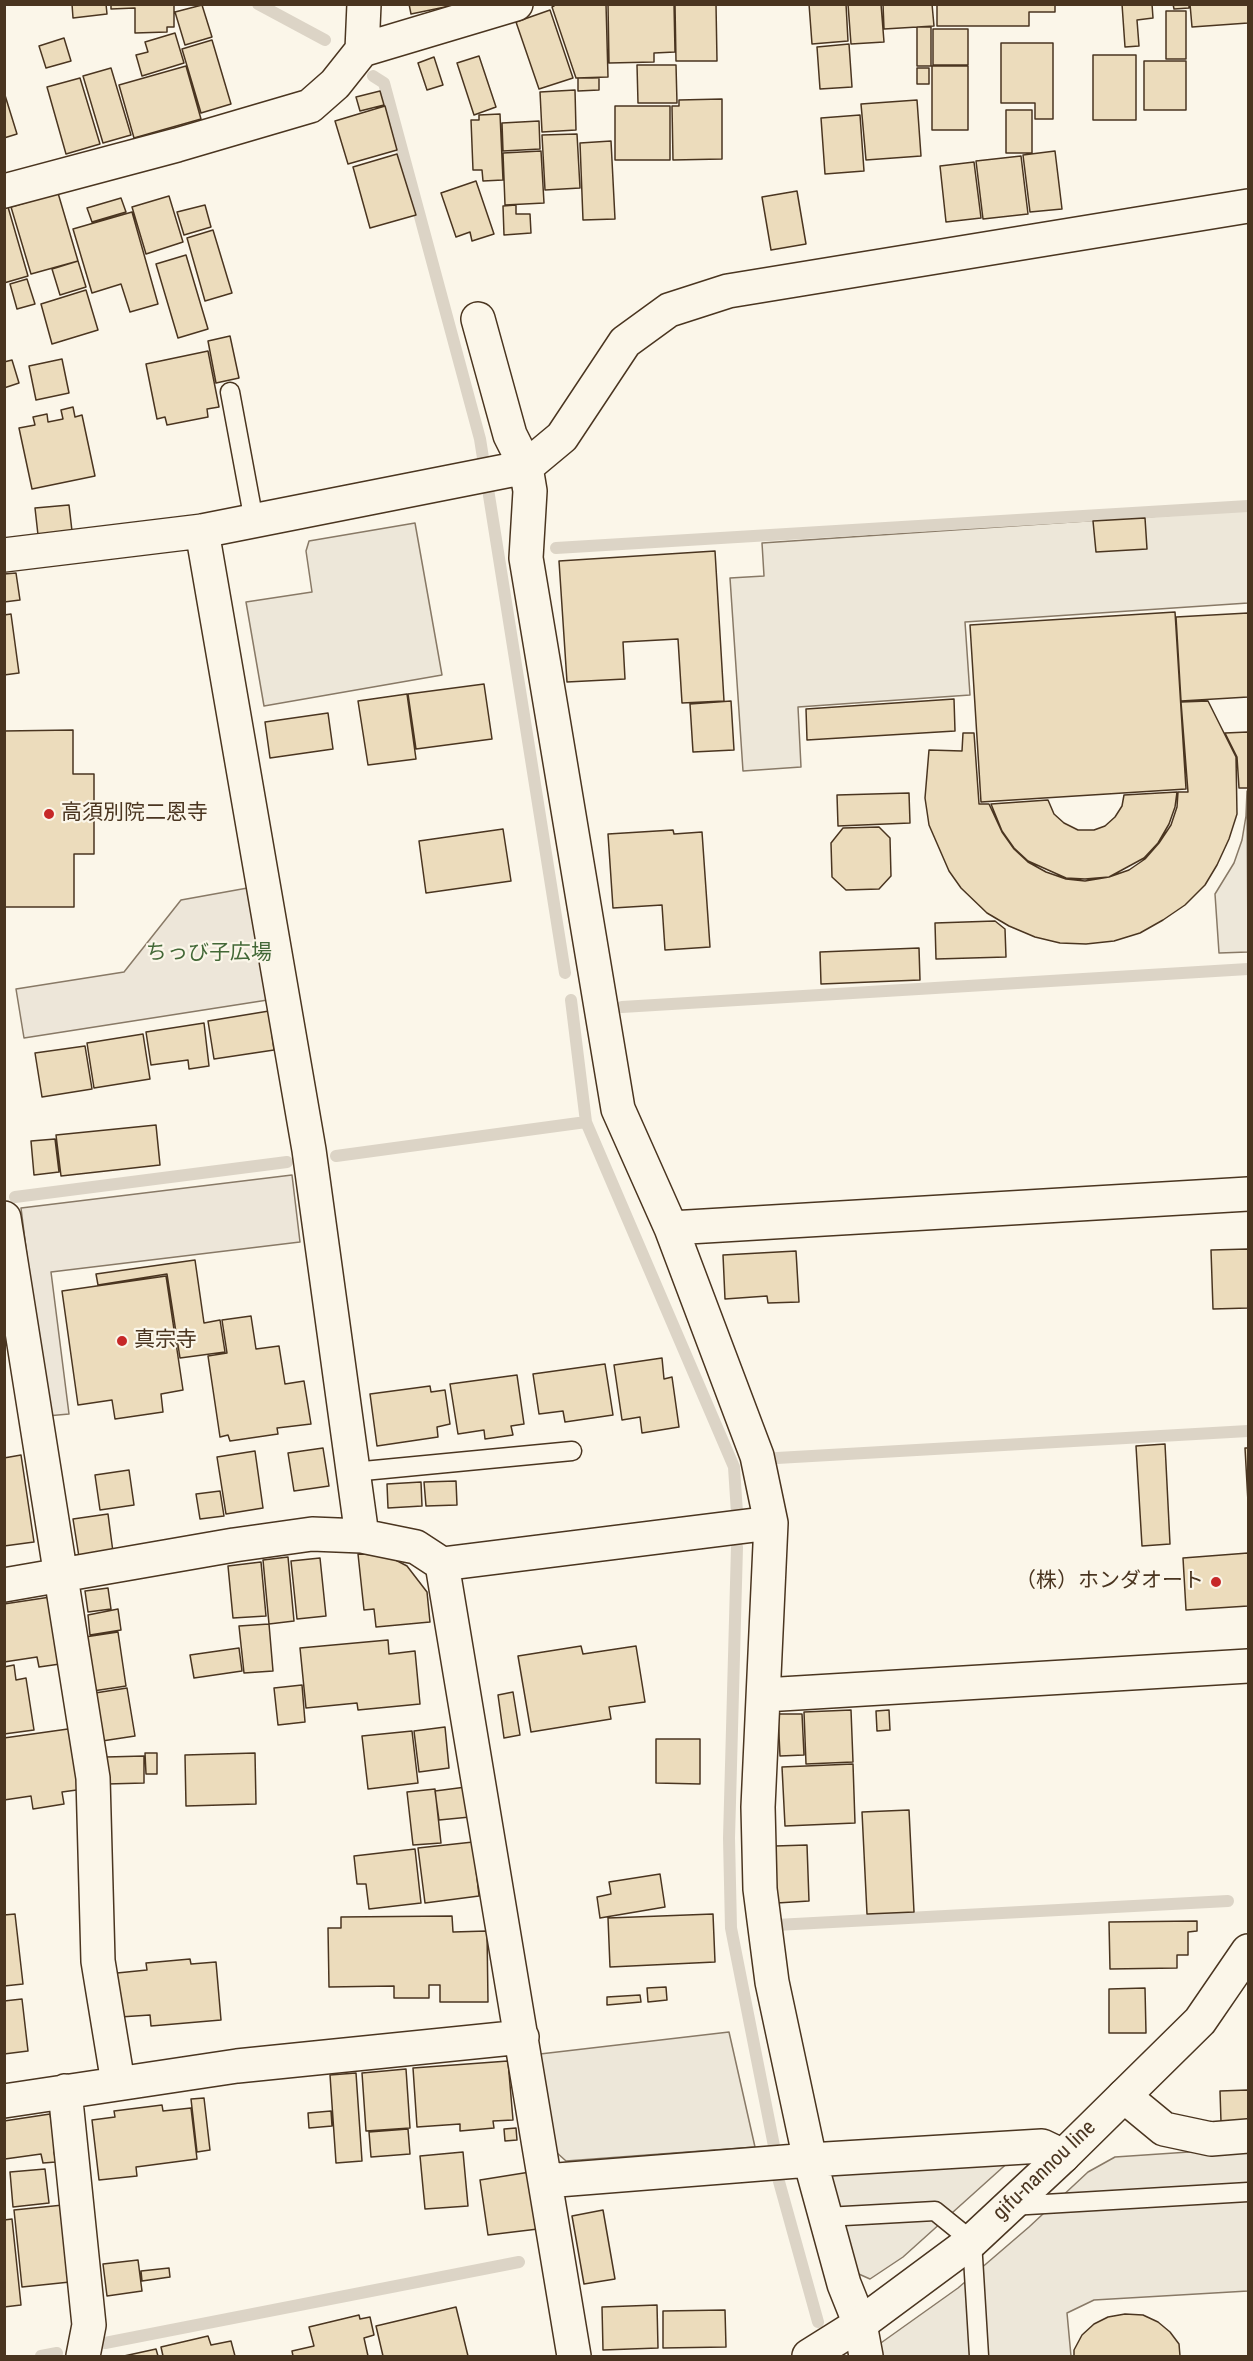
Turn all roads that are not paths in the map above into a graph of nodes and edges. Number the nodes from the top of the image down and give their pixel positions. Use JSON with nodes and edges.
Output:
{"nodes":[{"id":1,"x":364,"y":4,"type":"edge"},
{"id":2,"x":516,"y":4,"type":"edge"},
{"id":3,"x":362,"y":50,"type":"junction"},
{"id":4,"x":4,"y":191,"type":"edge"},
{"id":5,"x":1248,"y":206,"type":"edge"},
{"id":6,"x":478,"y":319,"type":"dead end"},
{"id":7,"x":230,"y":392,"type":"dead end"},
{"id":8,"x":516,"y":469,"type":"junction"},
{"id":9,"x":254,"y":521,"type":"junction"},
{"id":10,"x":202,"y":531,"type":"junction"},
{"id":11,"x":4,"y":555,"type":"edge"},
{"id":12,"x":1248,"y":1194,"type":"edge"},
{"id":13,"x":4,"y":1218,"type":"edge"},
{"id":14,"x":671,"y":1228,"type":"junction"},
{"id":15,"x":572,"y":1451,"type":"dead end"},
{"id":16,"x":352,"y":1472,"type":"junction"},
{"id":17,"x":771,"y":1523,"type":"junction"},
{"id":18,"x":362,"y":1536,"type":"junction"},
{"id":19,"x":442,"y":1564,"type":"junction"},
{"id":20,"x":60,"y":1574,"type":"junction"},
{"id":21,"x":4,"y":1585,"type":"edge"},
{"id":22,"x":1248,"y":1666,"type":"edge"},
{"id":23,"x":764,"y":1695,"type":"junction"},
{"id":24,"x":1248,"y":1951,"type":"edge"},
{"id":25,"x":522,"y":2037,"type":"junction"},
{"id":26,"x":118,"y":2083,"type":"junction"},
{"id":27,"x":65,"y":2091,"type":"junction"},
{"id":28,"x":1124,"y":2096,"type":"junction"},
{"id":29,"x":4,"y":2101,"type":"edge"},
{"id":30,"x":1248,"y":2136,"type":"edge"},
{"id":31,"x":1063,"y":2156,"type":"junction"},
{"id":32,"x":810,"y":2160,"type":"junction"},
{"id":33,"x":545,"y":2181,"type":"junction"},
{"id":34,"x":1248,"y":2192,"type":"edge"},
{"id":35,"x":1010,"y":2206,"type":"junction"},
{"id":36,"x":826,"y":2217,"type":"junction"},
{"id":37,"x":972,"y":2241,"type":"junction"},
{"id":38,"x":860,"y":2324,"type":"junction"},
{"id":39,"x":83,"y":2356,"type":"edge"},
{"id":40,"x":574,"y":2356,"type":"edge"},
{"id":41,"x":809,"y":2356,"type":"edge"},
{"id":42,"x":866,"y":2356,"type":"edge"},
{"id":43,"x":979,"y":2356,"type":"edge"}],
"edges":[{"from":1,"to":3,"type":"street"},
{"from":2,"to":3,"type":"street"},
{"from":3,"to":4,"type":"street"},
{"from":5,"to":8,"type":"street"},
{"from":6,"to":8,"type":"street"},
{"from":7,"to":9,"type":"lane"},
{"from":8,"to":9,"type":"street"},
{"from":8,"to":14,"type":"street"},
{"from":9,"to":10,"type":"street"},
{"from":10,"to":11,"type":"street"},
{"from":10,"to":16,"type":"street"},
{"from":12,"to":14,"type":"street"},
{"from":13,"to":20,"type":"street"},
{"from":14,"to":17,"type":"street"},
{"from":15,"to":16,"type":"lane"},
{"from":16,"to":18,"type":"street"},
{"from":17,"to":19,"type":"street"},
{"from":17,"to":23,"type":"street"},
{"from":18,"to":19,"type":"street"},
{"from":18,"to":20,"type":"street"},
{"from":19,"to":25,"type":"street"},
{"from":20,"to":21,"type":"street"},
{"from":20,"to":26,"type":"street"},
{"from":22,"to":23,"type":"street"},
{"from":23,"to":32,"type":"street"},
{"from":24,"to":28,"type":"street","name":"gifu-nannou line"},
{"from":25,"to":26,"type":"street"},
{"from":25,"to":33,"type":"street"},
{"from":26,"to":27,"type":"street"},
{"from":27,"to":29,"type":"street"},
{"from":27,"to":39,"type":"street"},
{"from":28,"to":30,"type":"street"},
{"from":28,"to":31,"type":"street","name":"gifu-nannou line"},
{"from":31,"to":32,"type":"street"},
{"from":31,"to":35,"type":"street","name":"gifu-nannou line"},
{"from":32,"to":33,"type":"street"},
{"from":32,"to":36,"type":"street"},
{"from":33,"to":40,"type":"street"},
{"from":34,"to":35,"type":"lane"},
{"from":35,"to":37,"type":"street","name":"gifu-nannou line"},
{"from":36,"to":37,"type":"lane"},
{"from":36,"to":38,"type":"street"},
{"from":37,"to":38,"type":"street","name":"gifu-nannou line"},
{"from":37,"to":43,"type":"lane"},
{"from":38,"to":41,"type":"street","name":"gifu-nannou line"},
{"from":38,"to":42,"type":"street"}]}
